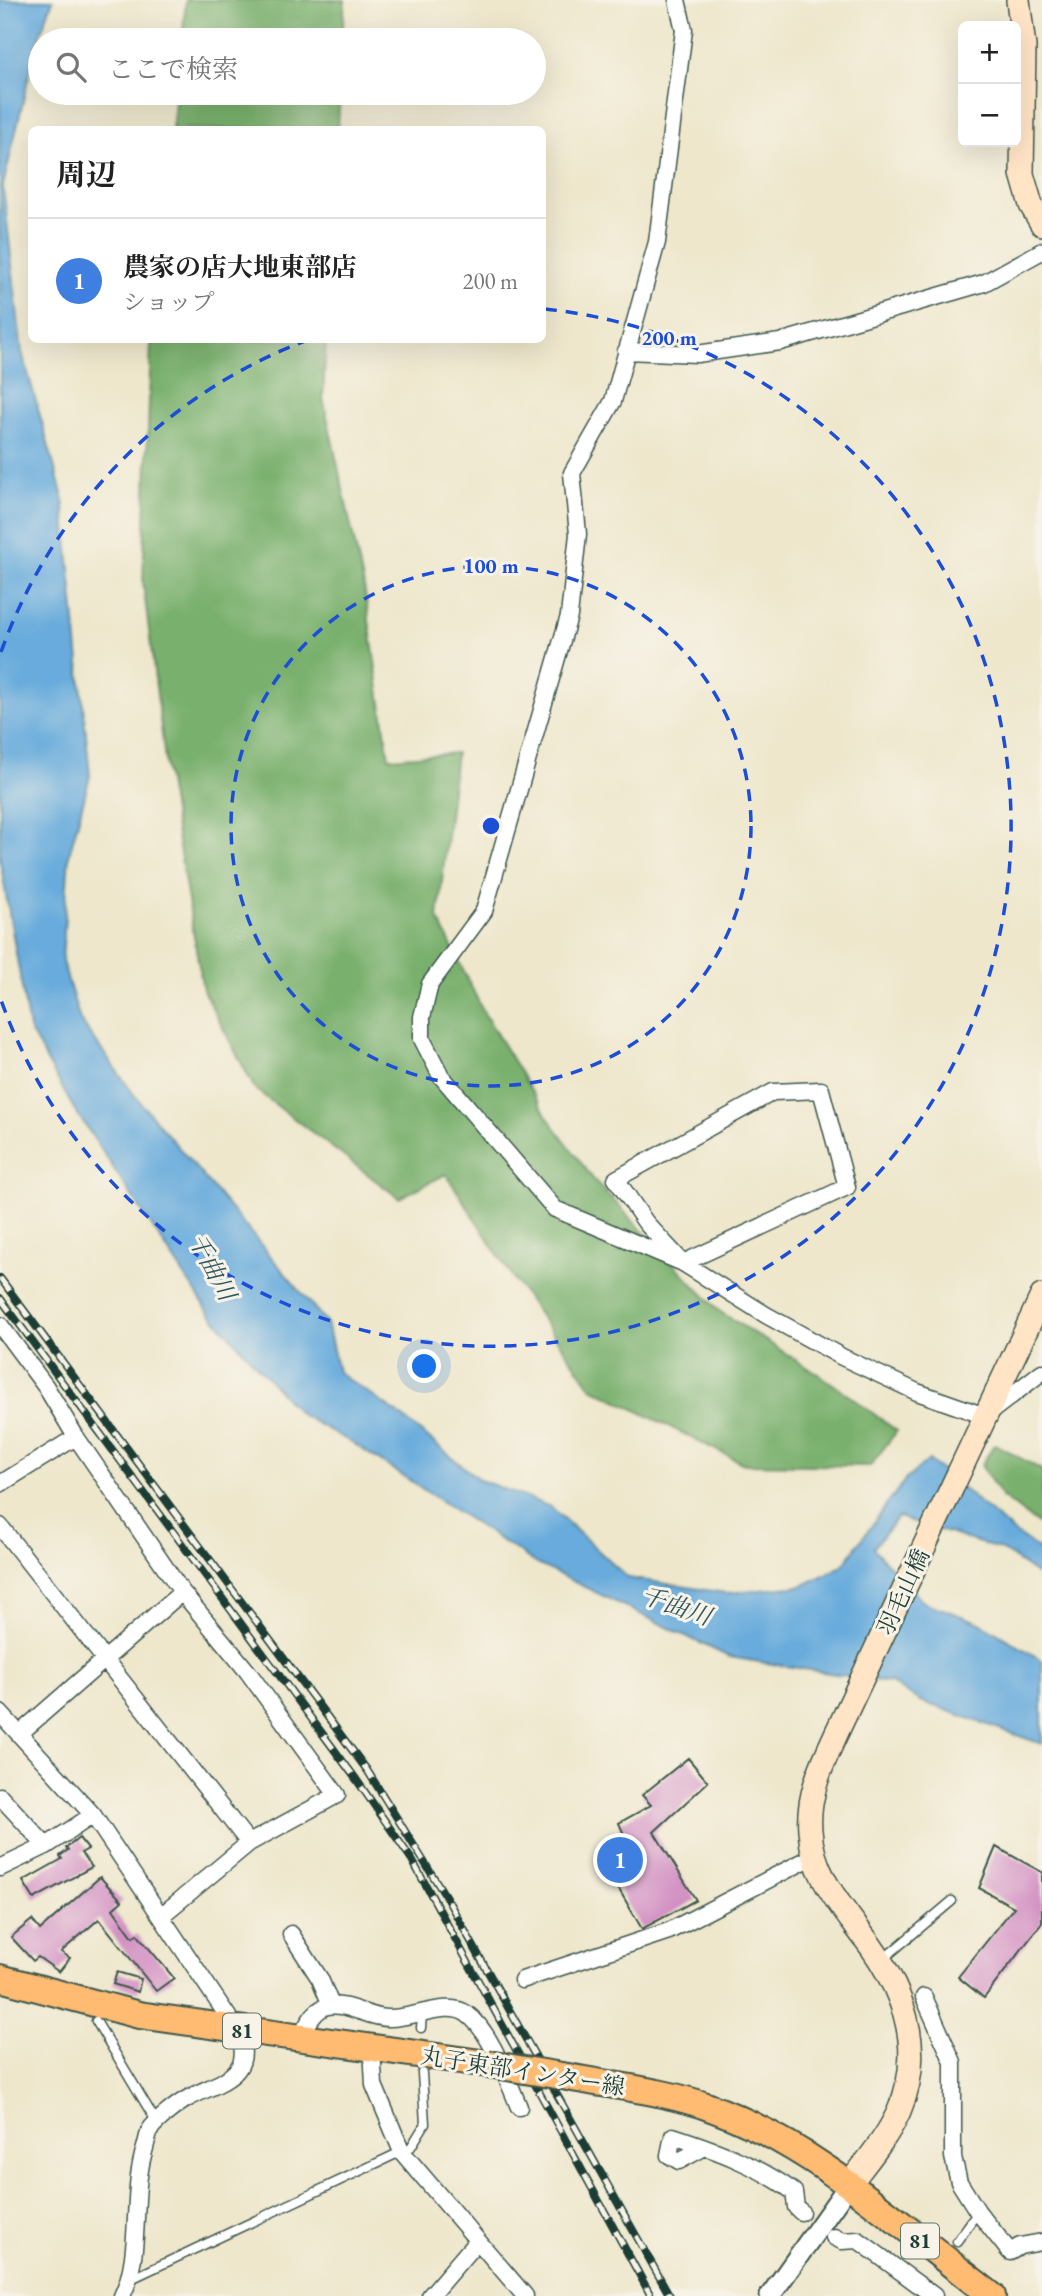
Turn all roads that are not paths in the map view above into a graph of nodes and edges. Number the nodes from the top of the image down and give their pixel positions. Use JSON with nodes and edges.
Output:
{"nodes":[{"id":1,"x":677,"y":0,"type":"edge"},
{"id":2,"x":1018,"y":0,"type":"edge"},
{"id":3,"x":1042,"y":224,"type":"edge"},
{"id":4,"x":1042,"y":251,"type":"edge"},
{"id":5,"x":626,"y":351,"type":"junction"},
{"id":6,"x":683,"y":1263,"type":"junction"},
{"id":7,"x":1042,"y":1296,"type":"edge"},
{"id":8,"x":0,"y":1325,"type":"edge"},
{"id":9,"x":1042,"y":1372,"type":"edge"},
{"id":10,"x":985,"y":1416,"type":"junction"},
{"id":11,"x":76,"y":1437,"type":"junction"},
{"id":12,"x":0,"y":1484,"type":"edge"},
{"id":13,"x":0,"y":1526,"type":"edge"},
{"id":14,"x":182,"y":1592,"type":"junction"},
{"id":15,"x":105,"y":1659,"type":"junction"},
{"id":16,"x":0,"y":1713,"type":"edge"},
{"id":17,"x":19,"y":1734,"type":"junction"},
{"id":18,"x":0,"y":1796,"type":"edge"},
{"id":19,"x":93,"y":1815,"type":"junction"},
{"id":20,"x":249,"y":1843,"type":"junction"},
{"id":21,"x":46,"y":1846,"type":"junction"},
{"id":22,"x":814,"y":1856,"type":"junction"},
{"id":23,"x":0,"y":1868,"type":"edge"},
{"id":24,"x":952,"y":1901,"type":"dead end"},
{"id":25,"x":161,"y":1916,"type":"junction"},
{"id":26,"x":291,"y":1934,"type":"dead end"},
{"id":27,"x":881,"y":1960,"type":"junction"},
{"id":28,"x":0,"y":1978,"type":"edge"},
{"id":29,"x":523,"y":1980,"type":"dead end"},
{"id":30,"x":924,"y":1997,"type":"dead end"},
{"id":31,"x":331,"y":2005,"type":"junction"},
{"id":32,"x":96,"y":2021,"type":"dead end"},
{"id":33,"x":237,"y":2030,"type":"junction"},
{"id":34,"x":300,"y":2037,"type":"junction"},
{"id":35,"x":372,"y":2047,"type":"junction"},
{"id":36,"x":422,"y":2073,"type":"dead end"},
{"id":37,"x":519,"y":2107,"type":"dead end"},
{"id":38,"x":158,"y":2123,"type":"junction"},
{"id":39,"x":705,"y":2147,"type":"dead end"},
{"id":40,"x":402,"y":2152,"type":"junction"},
{"id":41,"x":848,"y":2186,"type":"junction"},
{"id":42,"x":801,"y":2212,"type":"dead end"},
{"id":43,"x":978,"y":2213,"type":"junction"},
{"id":44,"x":834,"y":2237,"type":"dead end"},
{"id":45,"x":477,"y":2241,"type":"junction"},
{"id":46,"x":957,"y":2241,"type":"dead end"},
{"id":47,"x":1042,"y":2242,"type":"edge"},
{"id":48,"x":131,"y":2279,"type":"junction"},
{"id":49,"x":929,"y":2286,"type":"edge"},
{"id":50,"x":122,"y":2296,"type":"edge"},
{"id":51,"x":430,"y":2296,"type":"edge"},
{"id":52,"x":526,"y":2296,"type":"edge"},
{"id":53,"x":770,"y":2296,"type":"edge"},
{"id":54,"x":992,"y":2296,"type":"edge"}],
"edges":[{"from":1,"to":5,"type":"street"},
{"from":2,"to":3,"type":"main road"},
{"from":4,"to":5,"type":"street"},
{"from":5,"to":6,"type":"street"},
{"from":6,"to":6,"type":"street"},
{"from":6,"to":10,"type":"street"},
{"from":7,"to":10,"type":"main road","name":"羽毛山橋"},
{"from":8,"to":11,"type":"street"},
{"from":9,"to":10,"type":"street"},
{"from":10,"to":22,"type":"main road","name":"羽毛山橋"},
{"from":11,"to":12,"type":"street"},
{"from":11,"to":14,"type":"street"},
{"from":13,"to":15,"type":"street"},
{"from":14,"to":15,"type":"street"},
{"from":14,"to":20,"type":"street"},
{"from":15,"to":17,"type":"street"},
{"from":15,"to":20,"type":"street"},
{"from":16,"to":17,"type":"street"},
{"from":17,"to":19,"type":"street"},
{"from":18,"to":21,"type":"street"},
{"from":19,"to":21,"type":"street"},
{"from":19,"to":25,"type":"street"},
{"from":20,"to":25,"type":"street"},
{"from":21,"to":23,"type":"street"},
{"from":22,"to":27,"type":"main road","name":"羽毛山橋"},
{"from":22,"to":29,"type":"street"},
{"from":24,"to":27,"type":"lane"},
{"from":25,"to":33,"type":"street"},
{"from":26,"to":31,"type":"street"},
{"from":27,"to":41,"type":"main road","name":"羽毛山橋"},
{"from":28,"to":33,"type":"main road","name":"丸子東部インター線","number":"81"},
{"from":30,"to":43,"type":"street"},
{"from":31,"to":34,"type":"street"},
{"from":31,"to":37,"type":"street"},
{"from":32,"to":38,"type":"lane"},
{"from":33,"to":34,"type":"main road","name":"丸子東部インター線","number":"81"},
{"from":33,"to":38,"type":"street"},
{"from":34,"to":35,"type":"main road","name":"丸子東部インター線","number":"81"},
{"from":35,"to":40,"type":"street"},
{"from":35,"to":41,"type":"main road","name":"丸子東部インター線","number":"81","bridge":true},
{"from":36,"to":40,"type":"lane"},
{"from":38,"to":48,"type":"street"},
{"from":39,"to":42,"type":"street"},
{"from":40,"to":45,"type":"street"},
{"from":40,"to":48,"type":"lane"},
{"from":41,"to":53,"type":"street"},
{"from":41,"to":54,"type":"main road","name":"丸子東部インター線","number":"81"},
{"from":43,"to":46,"type":"lane"},
{"from":43,"to":47,"type":"street"},
{"from":44,"to":49,"type":"street"},
{"from":45,"to":51,"type":"street"},
{"from":45,"to":52,"type":"street"},
{"from":48,"to":50,"type":"street"}]}
